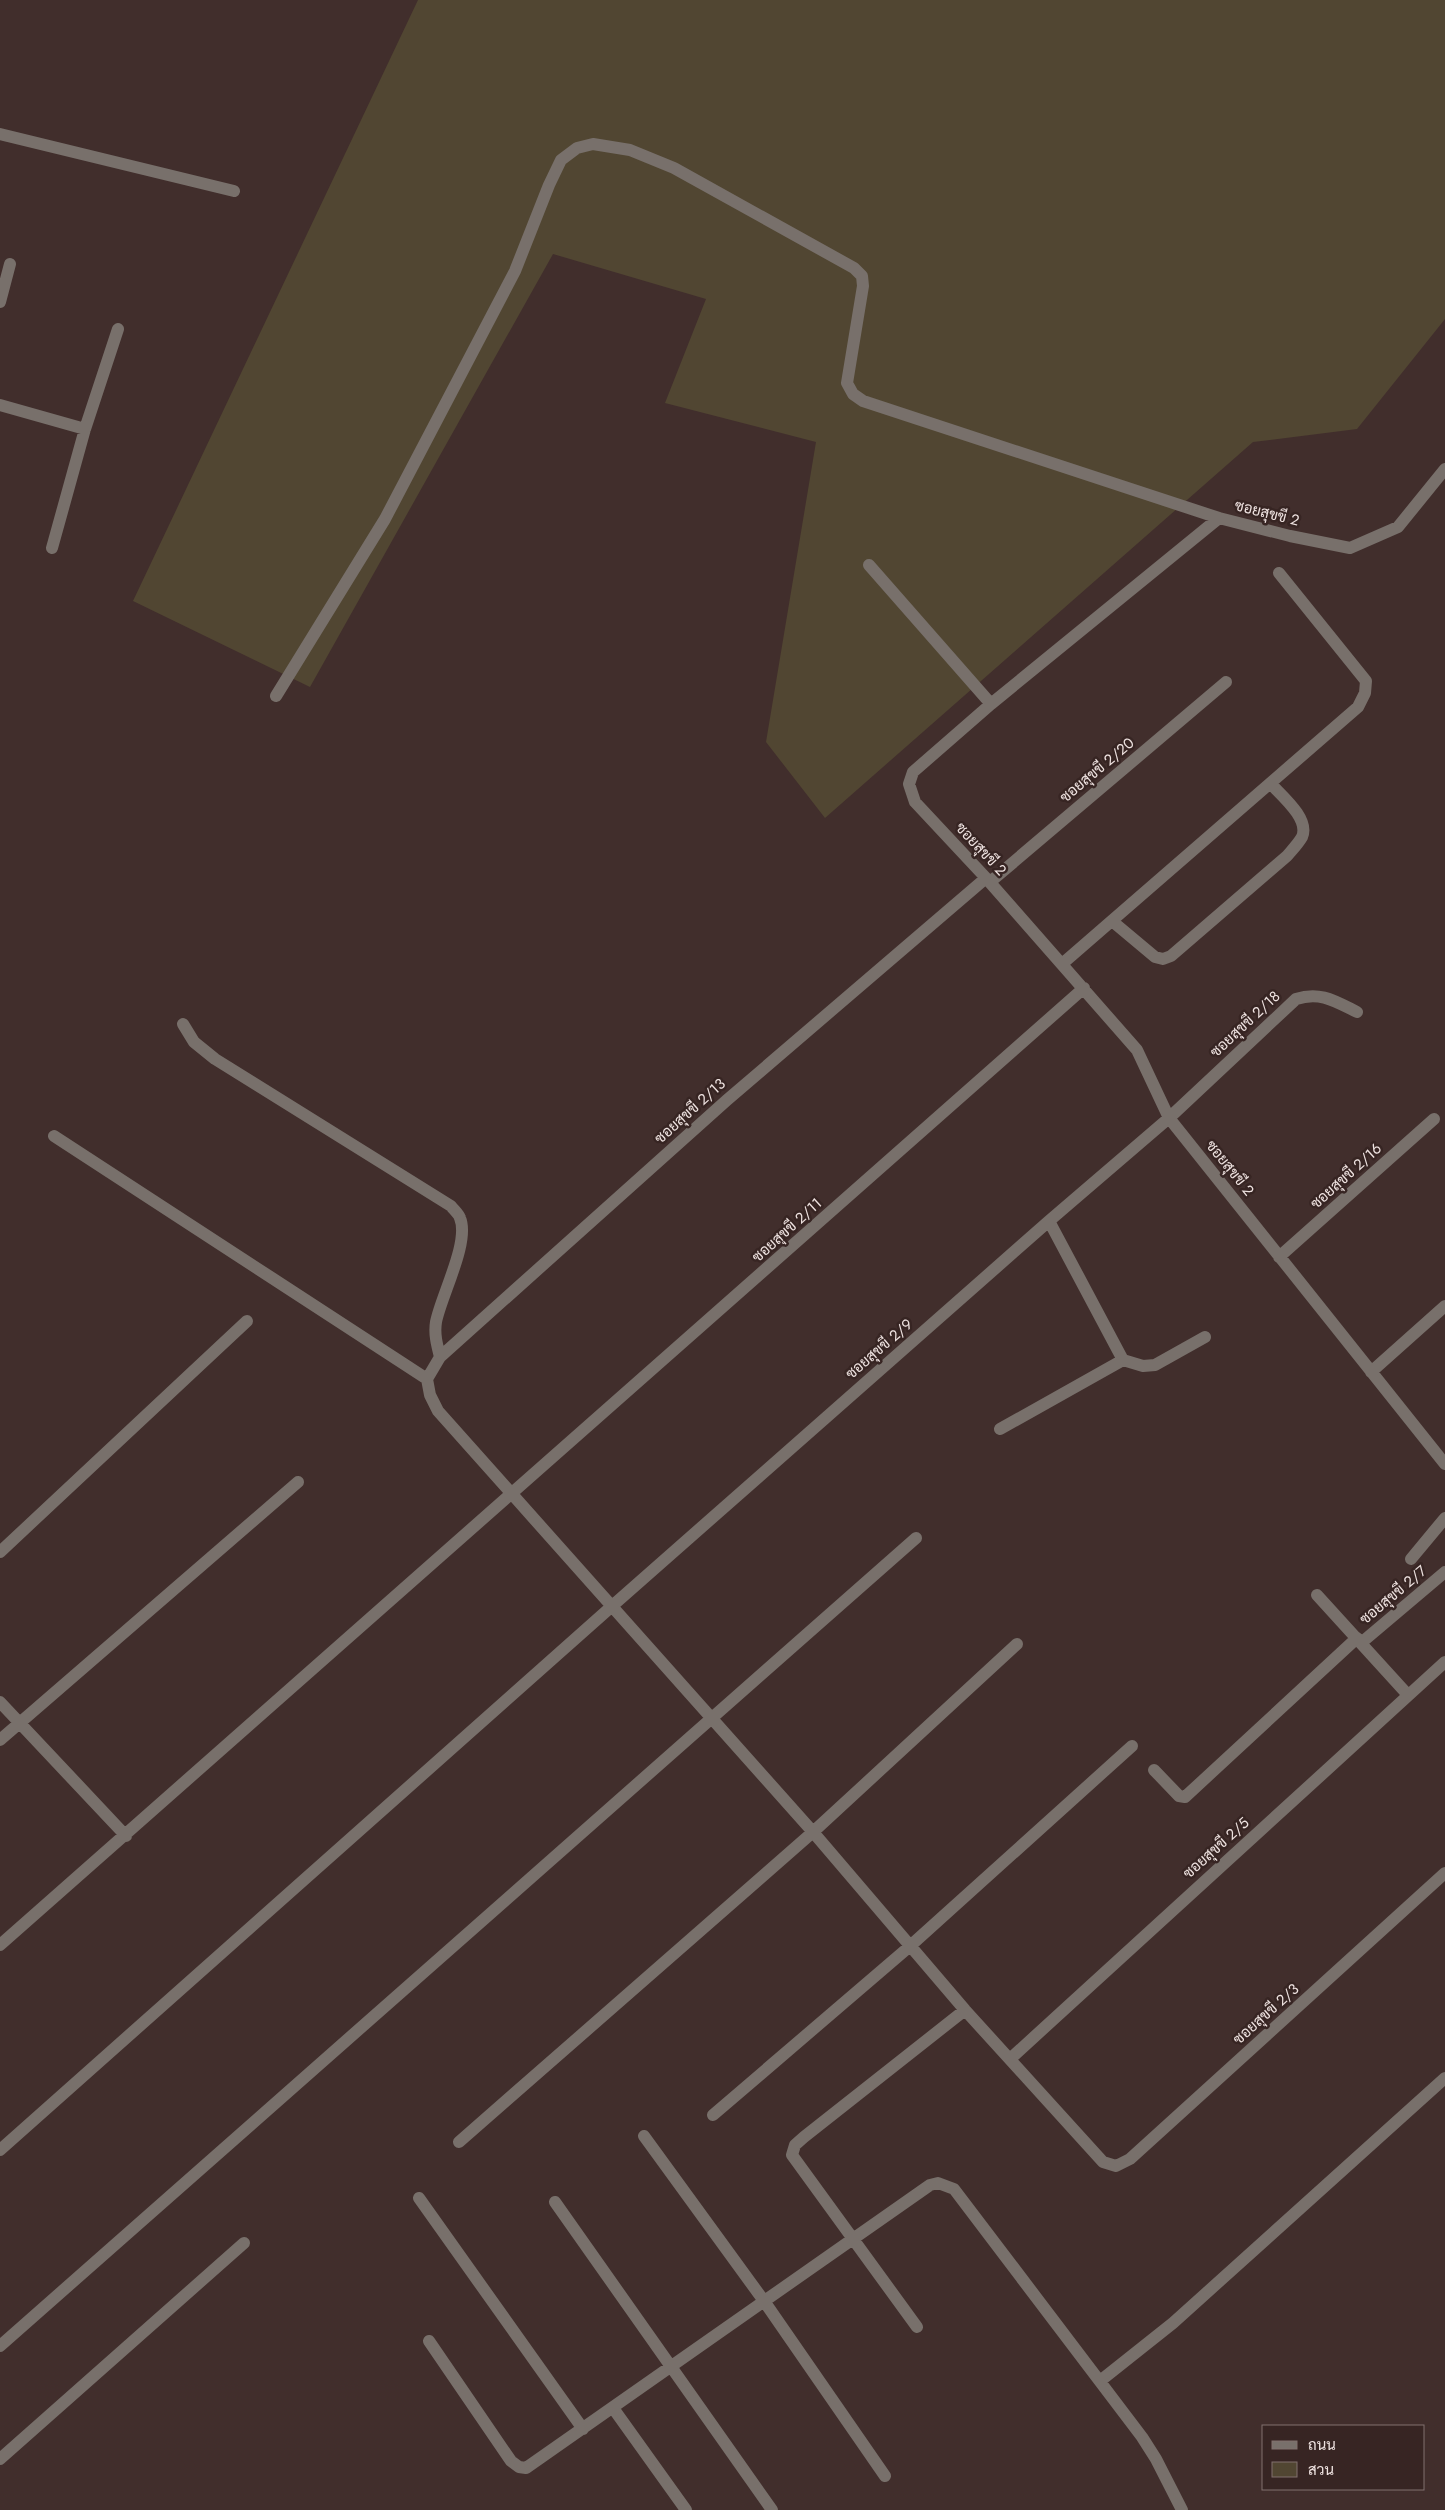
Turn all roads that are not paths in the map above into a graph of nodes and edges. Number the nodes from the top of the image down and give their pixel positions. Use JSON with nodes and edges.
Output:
{"nodes":[{"id":1,"x":0,"y":134,"type":"edge"},
{"id":2,"x":234,"y":191,"type":"dead end"},
{"id":3,"x":10,"y":264,"type":"dead end"},
{"id":4,"x":0,"y":302,"type":"edge"},
{"id":5,"x":118,"y":329,"type":"dead end"},
{"id":6,"x":0,"y":405,"type":"edge"},
{"id":7,"x":85,"y":429,"type":"junction"},
{"id":8,"x":1445,"y":469,"type":"edge"},
{"id":9,"x":1219,"y":518,"type":"junction"},
{"id":10,"x":52,"y":548,"type":"dead end"},
{"id":11,"x":869,"y":565,"type":"dead end"},
{"id":12,"x":1279,"y":573,"type":"dead end"},
{"id":13,"x":1226,"y":682,"type":"dead end"},
{"id":14,"x":276,"y":696,"type":"dead end"},
{"id":15,"x":991,"y":704,"type":"junction"},
{"id":16,"x":1271,"y":784,"type":"junction"},
{"id":17,"x":988,"y":880,"type":"junction"},
{"id":18,"x":1112,"y":921,"type":"junction"},
{"id":19,"x":1062,"y":964,"type":"junction"},
{"id":20,"x":1084,"y":988,"type":"junction"},
{"id":21,"x":1356,"y":1012,"type":"dead end"},
{"id":22,"x":183,"y":1024,"type":"dead end"},
{"id":23,"x":1169,"y":1118,"type":"junction"},
{"id":24,"x":1434,"y":1119,"type":"dead end"},
{"id":25,"x":54,"y":1136,"type":"dead end"},
{"id":26,"x":1048,"y":1221,"type":"junction"},
{"id":27,"x":1280,"y":1257,"type":"junction"},
{"id":28,"x":1445,"y":1306,"type":"edge"},
{"id":29,"x":247,"y":1320,"type":"dead end"},
{"id":30,"x":1205,"y":1337,"type":"dead end"},
{"id":31,"x":440,"y":1356,"type":"junction"},
{"id":32,"x":1123,"y":1360,"type":"junction"},
{"id":33,"x":1371,"y":1372,"type":"junction"},
{"id":34,"x":426,"y":1379,"type":"junction"},
{"id":35,"x":1000,"y":1429,"type":"dead end"},
{"id":36,"x":1445,"y":1464,"type":"edge"},
{"id":37,"x":298,"y":1482,"type":"dead end"},
{"id":38,"x":511,"y":1496,"type":"junction"},
{"id":39,"x":1445,"y":1518,"type":"edge"},
{"id":40,"x":916,"y":1538,"type":"dead end"},
{"id":41,"x":0,"y":1552,"type":"edge"},
{"id":42,"x":1411,"y":1559,"type":"dead end"},
{"id":43,"x":1445,"y":1572,"type":"edge"},
{"id":44,"x":1317,"y":1595,"type":"dead end"},
{"id":45,"x":611,"y":1607,"type":"junction"},
{"id":46,"x":1359,"y":1640,"type":"junction"},
{"id":47,"x":1017,"y":1644,"type":"dead end"},
{"id":48,"x":1445,"y":1662,"type":"edge"},
{"id":49,"x":1408,"y":1695,"type":"junction"},
{"id":50,"x":0,"y":1702,"type":"edge"},
{"id":51,"x":712,"y":1720,"type":"junction"},
{"id":52,"x":18,"y":1724,"type":"junction"},
{"id":53,"x":0,"y":1740,"type":"edge"},
{"id":54,"x":1132,"y":1746,"type":"dead end"},
{"id":55,"x":1154,"y":1770,"type":"dead end"},
{"id":56,"x":812,"y":1832,"type":"junction"},
{"id":57,"x":126,"y":1836,"type":"junction"},
{"id":58,"x":1445,"y":1873,"type":"edge"},
{"id":59,"x":0,"y":1945,"type":"edge"},
{"id":60,"x":909,"y":1947,"type":"junction"},
{"id":61,"x":965,"y":2010,"type":"junction"},
{"id":62,"x":1010,"y":2059,"type":"junction"},
{"id":63,"x":1445,"y":2078,"type":"edge"},
{"id":64,"x":713,"y":2115,"type":"dead end"},
{"id":65,"x":644,"y":2136,"type":"dead end"},
{"id":66,"x":459,"y":2142,"type":"dead end"},
{"id":67,"x":0,"y":2150,"type":"edge"},
{"id":68,"x":419,"y":2198,"type":"dead end"},
{"id":69,"x":555,"y":2202,"type":"dead end"},
{"id":70,"x":854,"y":2238,"type":"junction"},
{"id":71,"x":244,"y":2242,"type":"dead end"},
{"id":72,"x":764,"y":2301,"type":"junction"},
{"id":73,"x":918,"y":2327,"type":"dead end"},
{"id":74,"x":429,"y":2341,"type":"dead end"},
{"id":75,"x":0,"y":2346,"type":"edge"},
{"id":76,"x":672,"y":2366,"type":"junction"},
{"id":77,"x":1100,"y":2380,"type":"junction"},
{"id":78,"x":614,"y":2408,"type":"junction"},
{"id":79,"x":583,"y":2429,"type":"junction"},
{"id":80,"x":0,"y":2459,"type":"edge"},
{"id":81,"x":885,"y":2476,"type":"dead end"},
{"id":82,"x":686,"y":2510,"type":"edge"},
{"id":83,"x":772,"y":2510,"type":"edge"},
{"id":84,"x":1182,"y":2510,"type":"edge"}],
"edges":[{"from":1,"to":2,"type":"street"},
{"from":3,"to":4,"type":"street"},
{"from":5,"to":7,"type":"street"},
{"from":6,"to":7,"type":"street"},
{"from":7,"to":10,"type":"street"},
{"from":8,"to":9,"type":"street","name":"ซอยสุขขี 2"},
{"from":9,"to":14,"type":"street"},
{"from":9,"to":15,"type":"street","name":"ซอยสุขขี 2"},
{"from":11,"to":15,"type":"street"},
{"from":12,"to":16,"type":"street"},
{"from":13,"to":17,"type":"street","name":"ซอยสุขขี 2/20"},
{"from":15,"to":17,"type":"street","name":"ซอยสุขขี 2"},
{"from":16,"to":18,"type":"street"},
{"from":16,"to":18,"type":"street"},
{"from":17,"to":19,"type":"street","name":"ซอยสุขขี 2"},
{"from":17,"to":31,"type":"street","name":"ซอยสุขขี 2/13"},
{"from":18,"to":19,"type":"street"},
{"from":19,"to":20,"type":"street","name":"ซอยสุขขี 2"},
{"from":20,"to":23,"type":"street","name":"ซอยสุขขี 2"},
{"from":20,"to":38,"type":"street","name":"ซอยสุขขี 2/11"},
{"from":21,"to":23,"type":"street","name":"ซอยสุขขี 2/18"},
{"from":22,"to":31,"type":"street"},
{"from":23,"to":26,"type":"street","name":"ซอยสุขขี 2/9"},
{"from":23,"to":27,"type":"street","name":"ซอยสุขขี 2"},
{"from":24,"to":27,"type":"street","name":"ซอยสุขขี 2/16"},
{"from":25,"to":34,"type":"street"},
{"from":26,"to":32,"type":"street"},
{"from":26,"to":45,"type":"street","name":"ซอยสุขขี 2/9"},
{"from":27,"to":33,"type":"street","name":"ซอยสุขขี 2"},
{"from":28,"to":33,"type":"street"},
{"from":29,"to":41,"type":"street"},
{"from":30,"to":32,"type":"street"},
{"from":31,"to":34,"type":"street","name":"ซอยสุขขี 2/13"},
{"from":32,"to":35,"type":"street"},
{"from":33,"to":36,"type":"street","name":"ซอยสุขขี 2"},
{"from":34,"to":38,"type":"street"},
{"from":37,"to":52,"type":"street"},
{"from":38,"to":45,"type":"street"},
{"from":38,"to":57,"type":"street","name":"ซอยสุขขี 2/11"},
{"from":39,"to":42,"type":"street"},
{"from":40,"to":51,"type":"street"},
{"from":43,"to":46,"type":"street","name":"ซอยสุขขี 2/7"},
{"from":44,"to":46,"type":"street"},
{"from":45,"to":51,"type":"street"},
{"from":45,"to":67,"type":"street","name":"ซอยสุขขี 2/9"},
{"from":46,"to":49,"type":"street"},
{"from":46,"to":55,"type":"street","name":"ซอยสุขขี 2/7"},
{"from":47,"to":56,"type":"street"},
{"from":48,"to":49,"type":"street","name":"ซอยสุขขี 2/5"},
{"from":49,"to":62,"type":"street","name":"ซอยสุขขี 2/5"},
{"from":50,"to":52,"type":"street"},
{"from":51,"to":56,"type":"street"},
{"from":51,"to":75,"type":"street"},
{"from":52,"to":53,"type":"street"},
{"from":52,"to":57,"type":"street"},
{"from":54,"to":60,"type":"street"},
{"from":56,"to":60,"type":"street"},
{"from":56,"to":66,"type":"street"},
{"from":57,"to":59,"type":"street","name":"ซอยสุขขี 2/11"},
{"from":58,"to":62,"type":"street","name":"ซอยสุขขี 2/3"},
{"from":60,"to":61,"type":"street"},
{"from":60,"to":64,"type":"street"},
{"from":61,"to":62,"type":"street"},
{"from":61,"to":70,"type":"street"},
{"from":63,"to":77,"type":"street"},
{"from":65,"to":72,"type":"street"},
{"from":68,"to":79,"type":"street"},
{"from":69,"to":76,"type":"street"},
{"from":70,"to":72,"type":"street"},
{"from":70,"to":73,"type":"street"},
{"from":70,"to":77,"type":"street"},
{"from":71,"to":80,"type":"street"},
{"from":72,"to":76,"type":"street"},
{"from":72,"to":81,"type":"street"},
{"from":74,"to":79,"type":"street"},
{"from":76,"to":78,"type":"street"},
{"from":76,"to":83,"type":"street"},
{"from":77,"to":84,"type":"street"},
{"from":78,"to":79,"type":"street"},
{"from":78,"to":82,"type":"street"}]}
